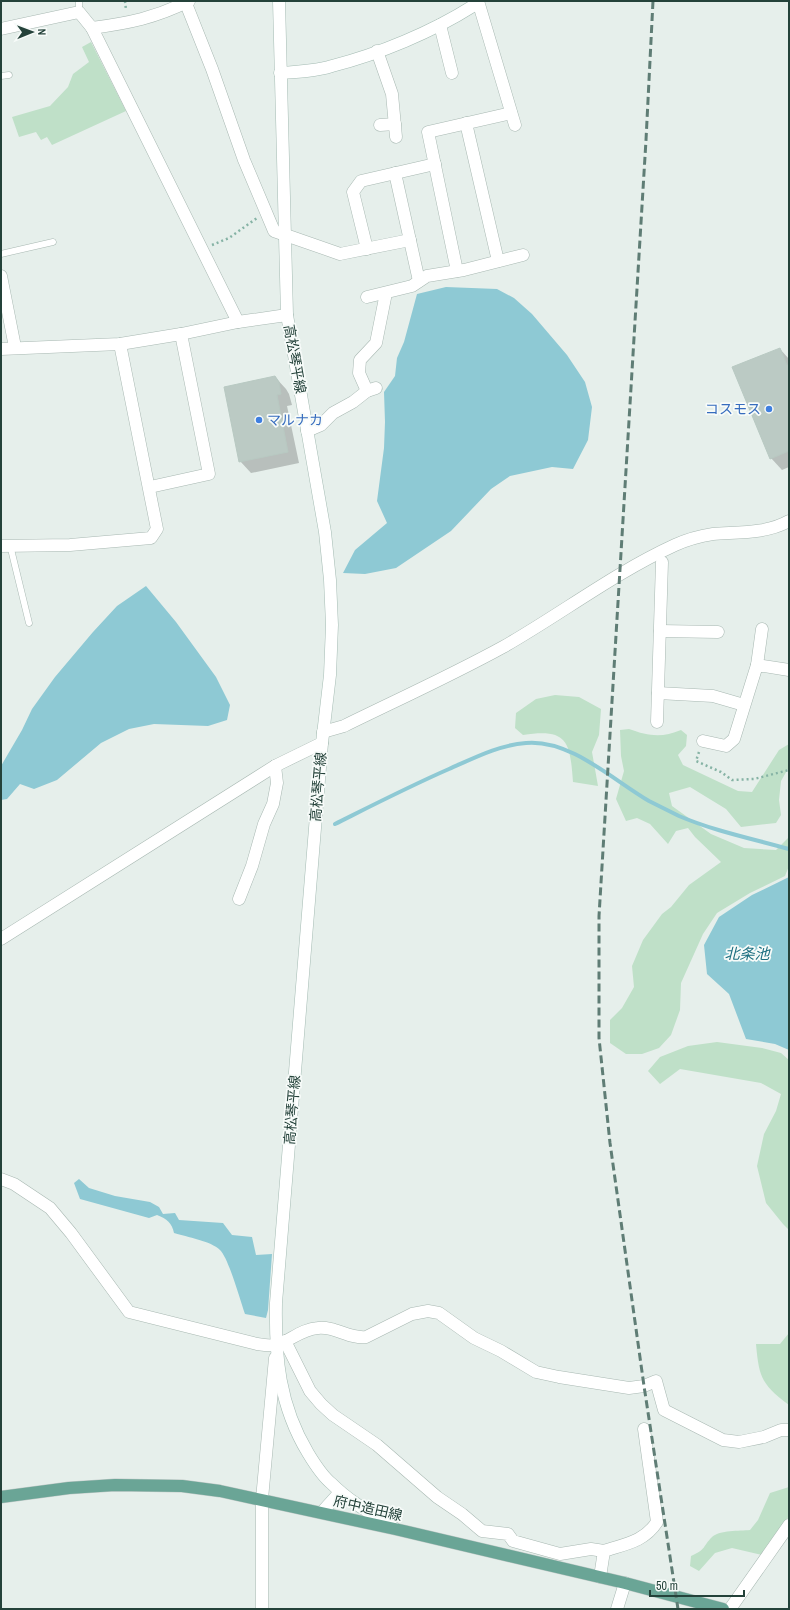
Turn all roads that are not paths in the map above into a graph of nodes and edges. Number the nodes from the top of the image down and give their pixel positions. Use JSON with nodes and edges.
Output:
{"nodes":[{"id":1,"x":279,"y":1,"type":"edge"},
{"id":2,"x":478,"y":1,"type":"edge"},
{"id":3,"x":186,"y":2,"type":"edge"},
{"id":4,"x":79,"y":6,"type":"edge"},
{"id":5,"x":440,"y":26,"type":"junction"},
{"id":6,"x":1,"y":28,"type":"edge"},
{"id":7,"x":92,"y":28,"type":"junction"},
{"id":8,"x":377,"y":51,"type":"junction"},
{"id":9,"x":280,"y":73,"type":"junction"},
{"id":10,"x":452,"y":73,"type":"dead end"},
{"id":11,"x":9,"y":75,"type":"dead end"},
{"id":12,"x":1,"y":76,"type":"edge"},
{"id":13,"x":511,"y":113,"type":"junction"},
{"id":14,"x":466,"y":123,"type":"junction"},
{"id":15,"x":395,"y":124,"type":"junction"},
{"id":16,"x":380,"y":125,"type":"dead end"},
{"id":17,"x":515,"y":125,"type":"dead end"},
{"id":18,"x":396,"y":136,"type":"dead end"},
{"id":19,"x":435,"y":164,"type":"junction"},
{"id":20,"x":395,"y":173,"type":"junction"},
{"id":21,"x":285,"y":236,"type":"junction"},
{"id":22,"x":410,"y":240,"type":"junction"},
{"id":23,"x":53,"y":242,"type":"dead end"},
{"id":24,"x":367,"y":249,"type":"junction"},
{"id":25,"x":1,"y":254,"type":"edge"},
{"id":26,"x":523,"y":256,"type":"dead end"},
{"id":27,"x":498,"y":262,"type":"junction"},
{"id":28,"x":457,"y":271,"type":"junction"},
{"id":29,"x":1,"y":276,"type":"edge"},
{"id":30,"x":419,"y":281,"type":"junction"},
{"id":31,"x":386,"y":293,"type":"junction"},
{"id":32,"x":367,"y":297,"type":"dead end"},
{"id":33,"x":287,"y":315,"type":"junction"},
{"id":34,"x":238,"y":322,"type":"junction"},
{"id":35,"x":181,"y":334,"type":"junction"},
{"id":36,"x":120,"y":344,"type":"junction"},
{"id":37,"x":15,"y":348,"type":"junction"},
{"id":38,"x":1,"y":349,"type":"edge"},
{"id":39,"x":307,"y":431,"type":"junction"},
{"id":40,"x":150,"y":487,"type":"junction"},
{"id":41,"x":789,"y":521,"type":"edge"},
{"id":42,"x":5,"y":546,"type":"edge"},
{"id":43,"x":662,"y":562,"type":"dead end"},
{"id":44,"x":29,"y":623,"type":"dead end"},
{"id":45,"x":762,"y":629,"type":"dead end"},
{"id":46,"x":660,"y":631,"type":"junction"},
{"id":47,"x":718,"y":632,"type":"dead end"},
{"id":48,"x":757,"y":665,"type":"junction"},
{"id":49,"x":789,"y":670,"type":"edge"},
{"id":50,"x":658,"y":693,"type":"junction"},
{"id":51,"x":744,"y":705,"type":"junction"},
{"id":52,"x":657,"y":722,"type":"dead end"},
{"id":53,"x":322,"y":737,"type":"junction"},
{"id":54,"x":703,"y":741,"type":"road end"},
{"id":55,"x":275,"y":766,"type":"junction"},
{"id":56,"x":239,"y":899,"type":"dead end"},
{"id":57,"x":1,"y":939,"type":"edge"},
{"id":58,"x":1,"y":1179,"type":"edge"},
{"id":59,"x":280,"y":1343,"type":"junction"},
{"id":60,"x":644,"y":1429,"type":"dead end"},
{"id":61,"x":789,"y":1430,"type":"edge"},
{"id":62,"x":340,"y":1492,"type":"junction"},
{"id":63,"x":1,"y":1497,"type":"edge"},
{"id":64,"x":262,"y":1499,"type":"junction"},
{"id":65,"x":322,"y":1512,"type":"junction"},
{"id":66,"x":789,"y":1525,"type":"edge"},
{"id":67,"x":395,"y":1529,"type":"junction"},
{"id":68,"x":604,"y":1551,"type":"junction"},
{"id":69,"x":600,"y":1577,"type":"junction"},
{"id":70,"x":625,"y":1583,"type":"junction"},
{"id":71,"x":708,"y":1607,"type":"edge"},
{"id":72,"x":262,"y":1609,"type":"edge"},
{"id":73,"x":617,"y":1609,"type":"edge"},
{"id":74,"x":723,"y":1609,"type":"edge"},
{"id":75,"x":730,"y":1609,"type":"edge"}],
"edges":[{"from":1,"to":9,"type":"street","name":"高松琴平線"},
{"from":2,"to":5,"type":"street"},
{"from":2,"to":13,"type":"street"},
{"from":3,"to":7,"type":"street"},
{"from":3,"to":21,"type":"street"},
{"from":4,"to":6,"type":"street"},
{"from":4,"to":7,"type":"street"},
{"from":5,"to":8,"type":"street"},
{"from":5,"to":10,"type":"street"},
{"from":7,"to":34,"type":"street"},
{"from":8,"to":9,"type":"street"},
{"from":8,"to":15,"type":"street"},
{"from":9,"to":21,"type":"street","name":"高松琴平線"},
{"from":11,"to":12,"type":"lane"},
{"from":13,"to":14,"type":"street"},
{"from":13,"to":17,"type":"street"},
{"from":14,"to":19,"type":"street"},
{"from":14,"to":27,"type":"street"},
{"from":15,"to":16,"type":"street"},
{"from":15,"to":18,"type":"street"},
{"from":19,"to":20,"type":"street"},
{"from":19,"to":28,"type":"street"},
{"from":20,"to":22,"type":"street"},
{"from":20,"to":24,"type":"street"},
{"from":21,"to":24,"type":"street"},
{"from":21,"to":33,"type":"street","name":"高松琴平線"},
{"from":22,"to":24,"type":"street"},
{"from":22,"to":30,"type":"street"},
{"from":23,"to":25,"type":"lane"},
{"from":26,"to":27,"type":"street"},
{"from":27,"to":28,"type":"street"},
{"from":28,"to":30,"type":"street"},
{"from":29,"to":37,"type":"street"},
{"from":30,"to":31,"type":"street"},
{"from":31,"to":32,"type":"street"},
{"from":31,"to":39,"type":"street"},
{"from":33,"to":34,"type":"street"},
{"from":33,"to":39,"type":"street","name":"高松琴平線"},
{"from":34,"to":35,"type":"street"},
{"from":35,"to":36,"type":"street"},
{"from":35,"to":40,"type":"street"},
{"from":36,"to":37,"type":"street"},
{"from":36,"to":40,"type":"street"},
{"from":37,"to":38,"type":"street"},
{"from":39,"to":53,"type":"street","name":"高松琴平線"},
{"from":40,"to":42,"type":"street"},
{"from":41,"to":53,"type":"street"},
{"from":42,"to":44,"type":"lane"},
{"from":43,"to":46,"type":"street"},
{"from":45,"to":48,"type":"street"},
{"from":46,"to":47,"type":"street"},
{"from":46,"to":50,"type":"street"},
{"from":48,"to":49,"type":"street"},
{"from":48,"to":51,"type":"street"},
{"from":50,"to":51,"type":"street"},
{"from":50,"to":52,"type":"street"},
{"from":51,"to":54,"type":"street"},
{"from":53,"to":55,"type":"street"},
{"from":53,"to":59,"type":"street","name":"高松琴平線"},
{"from":55,"to":56,"type":"street"},
{"from":55,"to":57,"type":"street"},
{"from":58,"to":59,"type":"street"},
{"from":59,"to":61,"type":"street"},
{"from":59,"to":62,"type":"street","name":"高松琴平線"},
{"from":59,"to":64,"type":"street"},
{"from":59,"to":68,"type":"street"},
{"from":60,"to":68,"type":"street"},
{"from":62,"to":65,"type":"street"},
{"from":62,"to":67,"type":"street","name":"高松琴平線"},
{"from":63,"to":64,"type":"main road","name":"府中造田線"},
{"from":64,"to":65,"type":"main road","name":"府中造田線"},
{"from":64,"to":72,"type":"street"},
{"from":65,"to":67,"type":"main road","name":"府中造田線"},
{"from":66,"to":75,"type":"street"},
{"from":67,"to":69,"type":"main road","name":"府中造田線"},
{"from":68,"to":69,"type":"street"},
{"from":69,"to":70,"type":"main road","name":"府中造田線"},
{"from":70,"to":71,"type":"main road","name":"府中造田線"},
{"from":70,"to":73,"type":"street"},
{"from":71,"to":74,"type":"main road","name":"府中造田線"}]}
